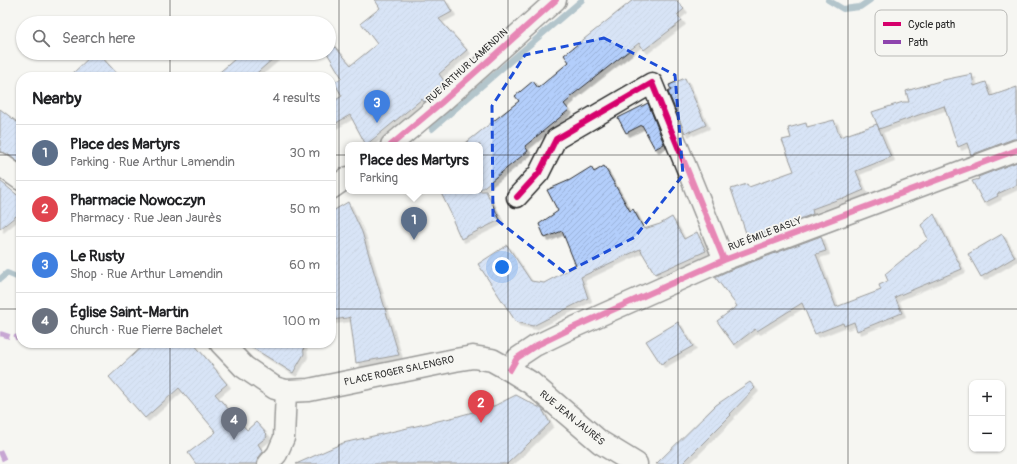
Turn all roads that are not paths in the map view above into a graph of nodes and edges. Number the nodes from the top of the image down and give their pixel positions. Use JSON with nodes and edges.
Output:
{"nodes":[{"id":1,"x":556,"y":0,"type":"edge"},
{"id":2,"x":395,"y":142,"type":"edge"},
{"id":3,"x":1017,"y":150,"type":"edge"},
{"id":4,"x":0,"y":164,"type":"edge"},
{"id":5,"x":16,"y":175,"type":"edge"},
{"id":6,"x":345,"y":179,"type":"edge"},
{"id":7,"x":336,"y":185,"type":"edge"},
{"id":8,"x":517,"y":197,"type":"dead end"},
{"id":9,"x":724,"y":260,"type":"junction"},
{"id":10,"x":226,"y":348,"type":"edge"},
{"id":11,"x":510,"y":370,"type":"junction"},
{"id":12,"x":286,"y":391,"type":"junction"},
{"id":13,"x":268,"y":464,"type":"edge"},
{"id":14,"x":636,"y":464,"type":"edge"}],
"edges":[{"from":1,"to":2,"type":"street","name":"RUE ARTHUR LAMENDIN"},
{"from":3,"to":9,"type":"street","name":"RUE ÉMILE BASLY"},
{"from":4,"to":5,"type":"main road"},
{"from":6,"to":7,"type":"street"},
{"from":8,"to":9,"type":"street"},
{"from":9,"to":11,"type":"street","name":"RUE ÉMILE BASLY"},
{"from":10,"to":12,"type":"main road"},
{"from":11,"to":12,"type":"main road","name":"PLACE ROGER SALENGRO"},
{"from":11,"to":14,"type":"main road","name":"RUE JEAN JAURÈS"},
{"from":12,"to":13,"type":"street"}]}
